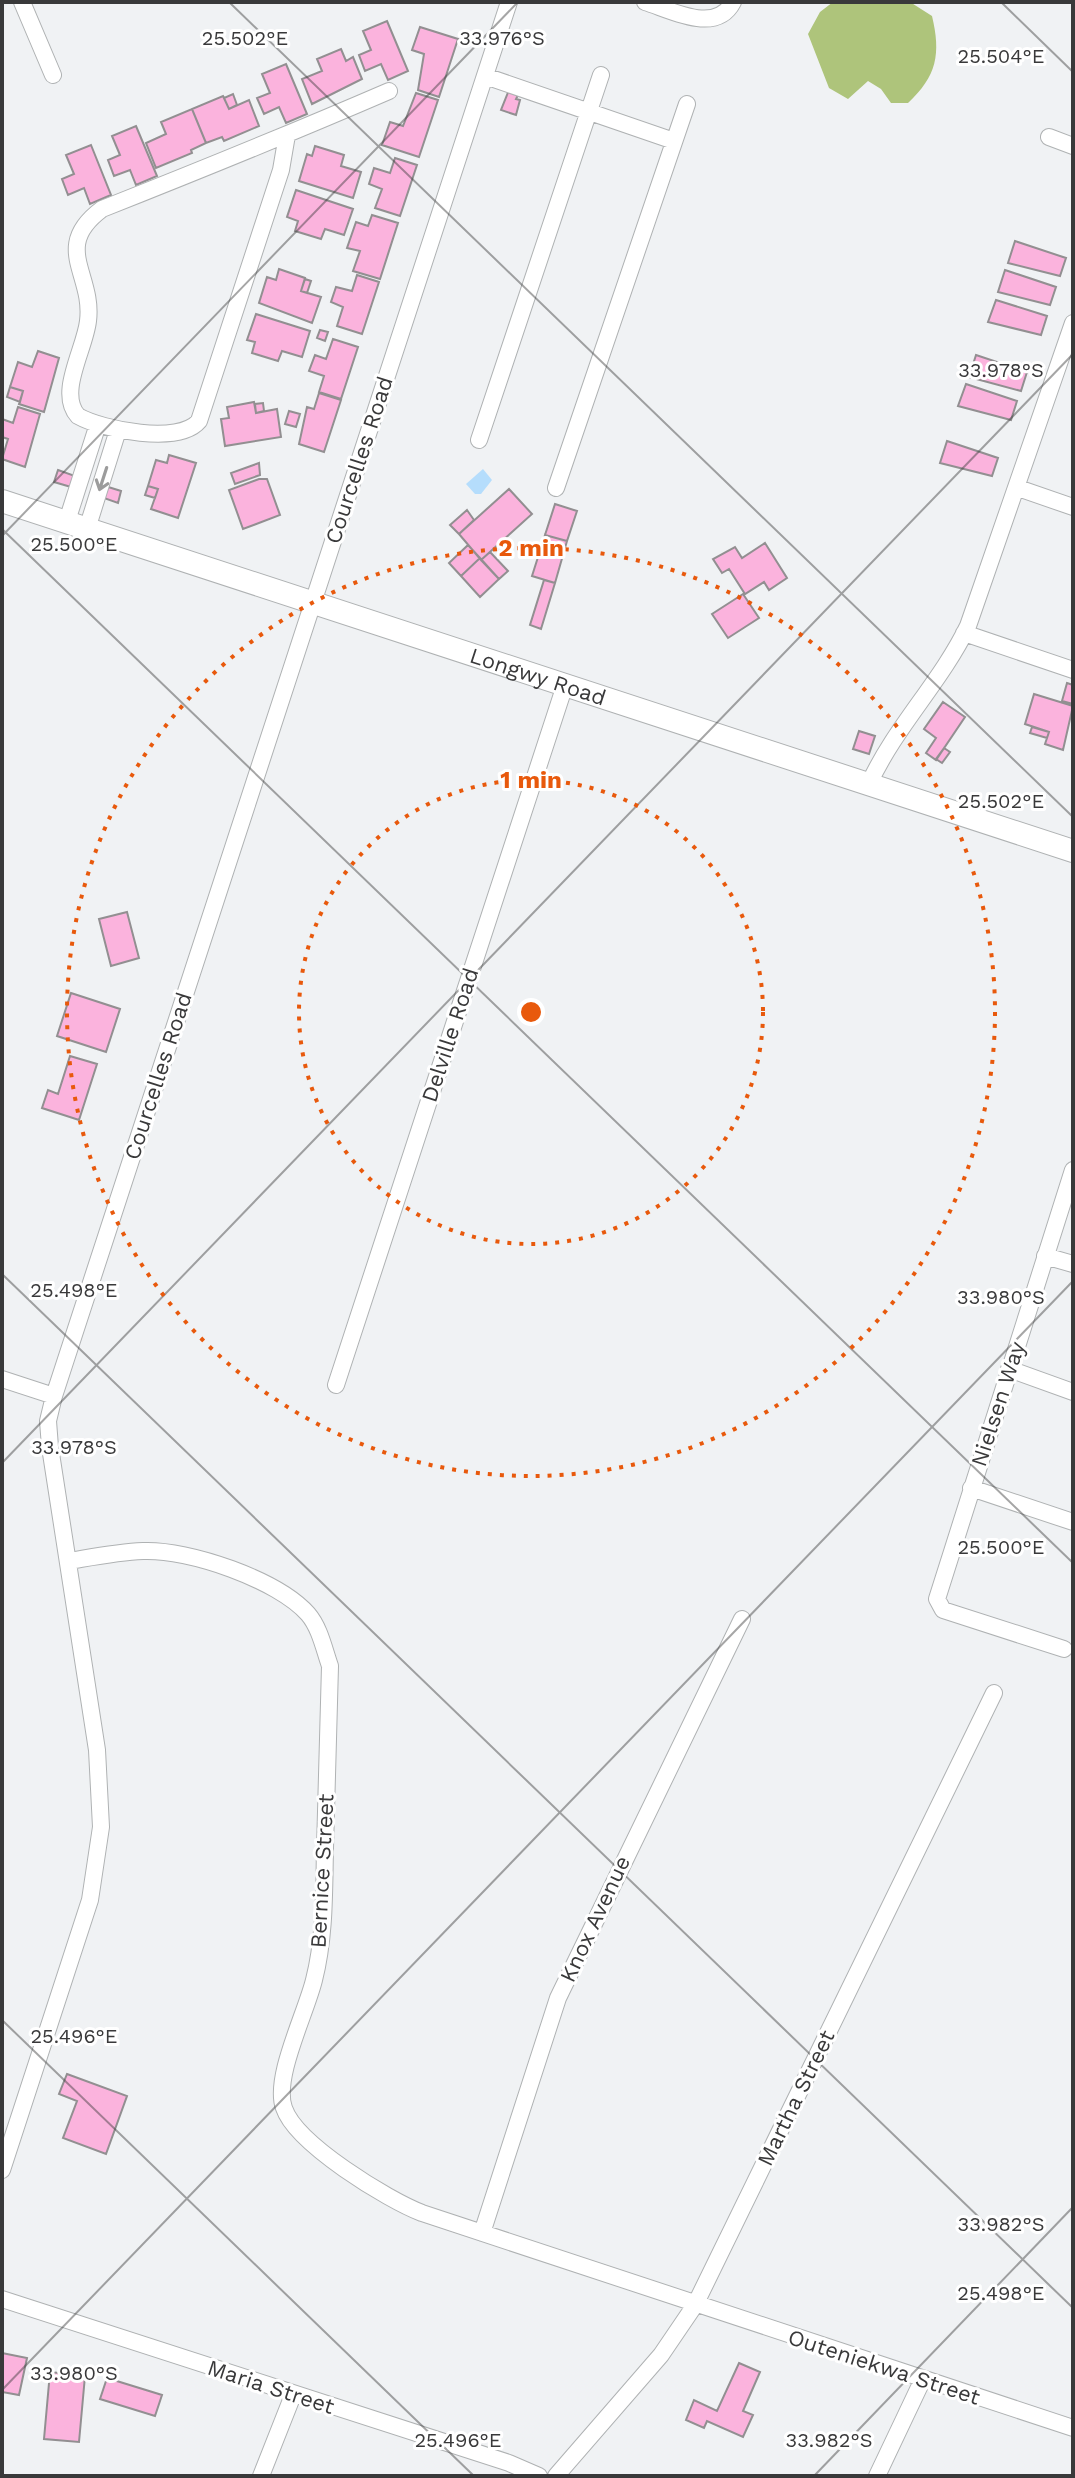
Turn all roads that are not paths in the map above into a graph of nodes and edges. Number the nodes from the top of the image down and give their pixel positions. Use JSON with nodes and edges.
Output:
{"nodes":[{"id":1,"x":22,"y":2,"type":"edge"},
{"id":2,"x":509,"y":2,"type":"edge"},
{"id":3,"x":645,"y":2,"type":"edge"},
{"id":4,"x":733,"y":2,"type":"edge"},
{"id":5,"x":53,"y":75,"type":"dead end"},
{"id":6,"x":601,"y":75,"type":"dead end"},
{"id":7,"x":485,"y":76,"type":"junction"},
{"id":8,"x":389,"y":91,"type":"dead end"},
{"id":9,"x":687,"y":104,"type":"dead end"},
{"id":10,"x":587,"y":111,"type":"junction"},
{"id":11,"x":287,"y":135,"type":"junction"},
{"id":12,"x":1049,"y":137,"type":"dead end"},
{"id":13,"x":674,"y":141,"type":"junction"},
{"id":14,"x":1073,"y":146,"type":"edge"},
{"id":15,"x":1072,"y":329,"type":"edge"},
{"id":16,"x":98,"y":424,"type":"junction"},
{"id":17,"x":118,"y":430,"type":"junction"},
{"id":18,"x":479,"y":440,"type":"dead end"},
{"id":19,"x":556,"y":488,"type":"dead end"},
{"id":20,"x":1018,"y":488,"type":"junction"},
{"id":21,"x":2,"y":501,"type":"edge"},
{"id":22,"x":1073,"y":507,"type":"edge"},
{"id":23,"x":77,"y":525,"type":"junction"},
{"id":24,"x":313,"y":601,"type":"junction"},
{"id":25,"x":964,"y":633,"type":"junction"},
{"id":26,"x":1073,"y":670,"type":"edge"},
{"id":27,"x":565,"y":685,"type":"junction"},
{"id":28,"x":869,"y":784,"type":"junction"},
{"id":29,"x":1073,"y":851,"type":"edge"},
{"id":30,"x":1073,"y":1170,"type":"edge"},
{"id":31,"x":1045,"y":1256,"type":"junction"},
{"id":32,"x":1073,"y":1264,"type":"edge"},
{"id":33,"x":1009,"y":1369,"type":"junction"},
{"id":34,"x":2,"y":1379,"type":"edge"},
{"id":35,"x":336,"y":1385,"type":"dead end"},
{"id":36,"x":1073,"y":1392,"type":"edge"},
{"id":37,"x":54,"y":1396,"type":"junction"},
{"id":38,"x":971,"y":1488,"type":"junction"},
{"id":39,"x":1073,"y":1522,"type":"edge"},
{"id":40,"x":69,"y":1561,"type":"junction"},
{"id":41,"x":742,"y":1619,"type":"dead end"},
{"id":42,"x":1064,"y":1649,"type":"dead end"},
{"id":43,"x":994,"y":1693,"type":"dead end"},
{"id":44,"x":2,"y":2170,"type":"edge"},
{"id":45,"x":482,"y":2233,"type":"junction"},
{"id":46,"x":2,"y":2299,"type":"edge"},
{"id":47,"x":695,"y":2305,"type":"junction"},
{"id":48,"x":923,"y":2379,"type":"junction"},
{"id":49,"x":293,"y":2395,"type":"junction"},
{"id":50,"x":1073,"y":2428,"type":"edge"},
{"id":51,"x":261,"y":2476,"type":"edge"},
{"id":52,"x":539,"y":2476,"type":"edge"},
{"id":53,"x":556,"y":2476,"type":"edge"},
{"id":54,"x":877,"y":2476,"type":"edge"}],
"edges":[{"from":1,"to":5,"type":"street"},
{"from":2,"to":7,"type":"street","name":"Courcelles Road"},
{"from":3,"to":4,"type":"street"},
{"from":6,"to":10,"type":"street"},
{"from":7,"to":10,"type":"street"},
{"from":7,"to":24,"type":"street","name":"Courcelles Road"},
{"from":8,"to":11,"type":"street"},
{"from":9,"to":13,"type":"street"},
{"from":10,"to":13,"type":"street"},
{"from":10,"to":18,"type":"street"},
{"from":11,"to":16,"type":"street"},
{"from":11,"to":17,"type":"street"},
{"from":12,"to":14,"type":"street"},
{"from":13,"to":19,"type":"street"},
{"from":15,"to":20,"type":"street"},
{"from":16,"to":17,"type":"street"},
{"from":16,"to":23,"type":"street"},
{"from":17,"to":23,"type":"street","one_way":true},
{"from":20,"to":22,"type":"street"},
{"from":20,"to":25,"type":"street"},
{"from":21,"to":23,"type":"street","name":"Longwy Road"},
{"from":23,"to":24,"type":"street","name":"Longwy Road"},
{"from":24,"to":27,"type":"street","name":"Longwy Road"},
{"from":24,"to":37,"type":"street","name":"Courcelles Road"},
{"from":25,"to":26,"type":"street"},
{"from":25,"to":28,"type":"street"},
{"from":27,"to":28,"type":"street","name":"Longwy Road"},
{"from":27,"to":35,"type":"street","name":"Delville Road"},
{"from":28,"to":29,"type":"street","name":"Longwy Road"},
{"from":30,"to":31,"type":"street","name":"Nielsen Way"},
{"from":31,"to":32,"type":"street"},
{"from":31,"to":33,"type":"street","name":"Nielsen Way"},
{"from":33,"to":36,"type":"street"},
{"from":33,"to":38,"type":"street","name":"Nielsen Way"},
{"from":34,"to":37,"type":"street"},
{"from":37,"to":40,"type":"street","name":"Courcelles Road"},
{"from":38,"to":39,"type":"street"},
{"from":38,"to":42,"type":"street","name":"Nielsen Way"},
{"from":40,"to":44,"type":"street","name":"Courcelles Road"},
{"from":40,"to":45,"type":"street","name":"Bernice Street"},
{"from":41,"to":45,"type":"street","name":"Knox Avenue"},
{"from":43,"to":47,"type":"street","name":"Martha Street"},
{"from":45,"to":47,"type":"street","name":"Bernice Street"},
{"from":46,"to":49,"type":"street","name":"Maria Street"},
{"from":47,"to":48,"type":"street","name":"Outeniekwa Street"},
{"from":47,"to":53,"type":"street","name":"Martha Street"},
{"from":48,"to":50,"type":"street","name":"Outeniekwa Street"},
{"from":48,"to":54,"type":"street"},
{"from":49,"to":51,"type":"street"},
{"from":49,"to":52,"type":"street","name":"Maria Street"}]}
